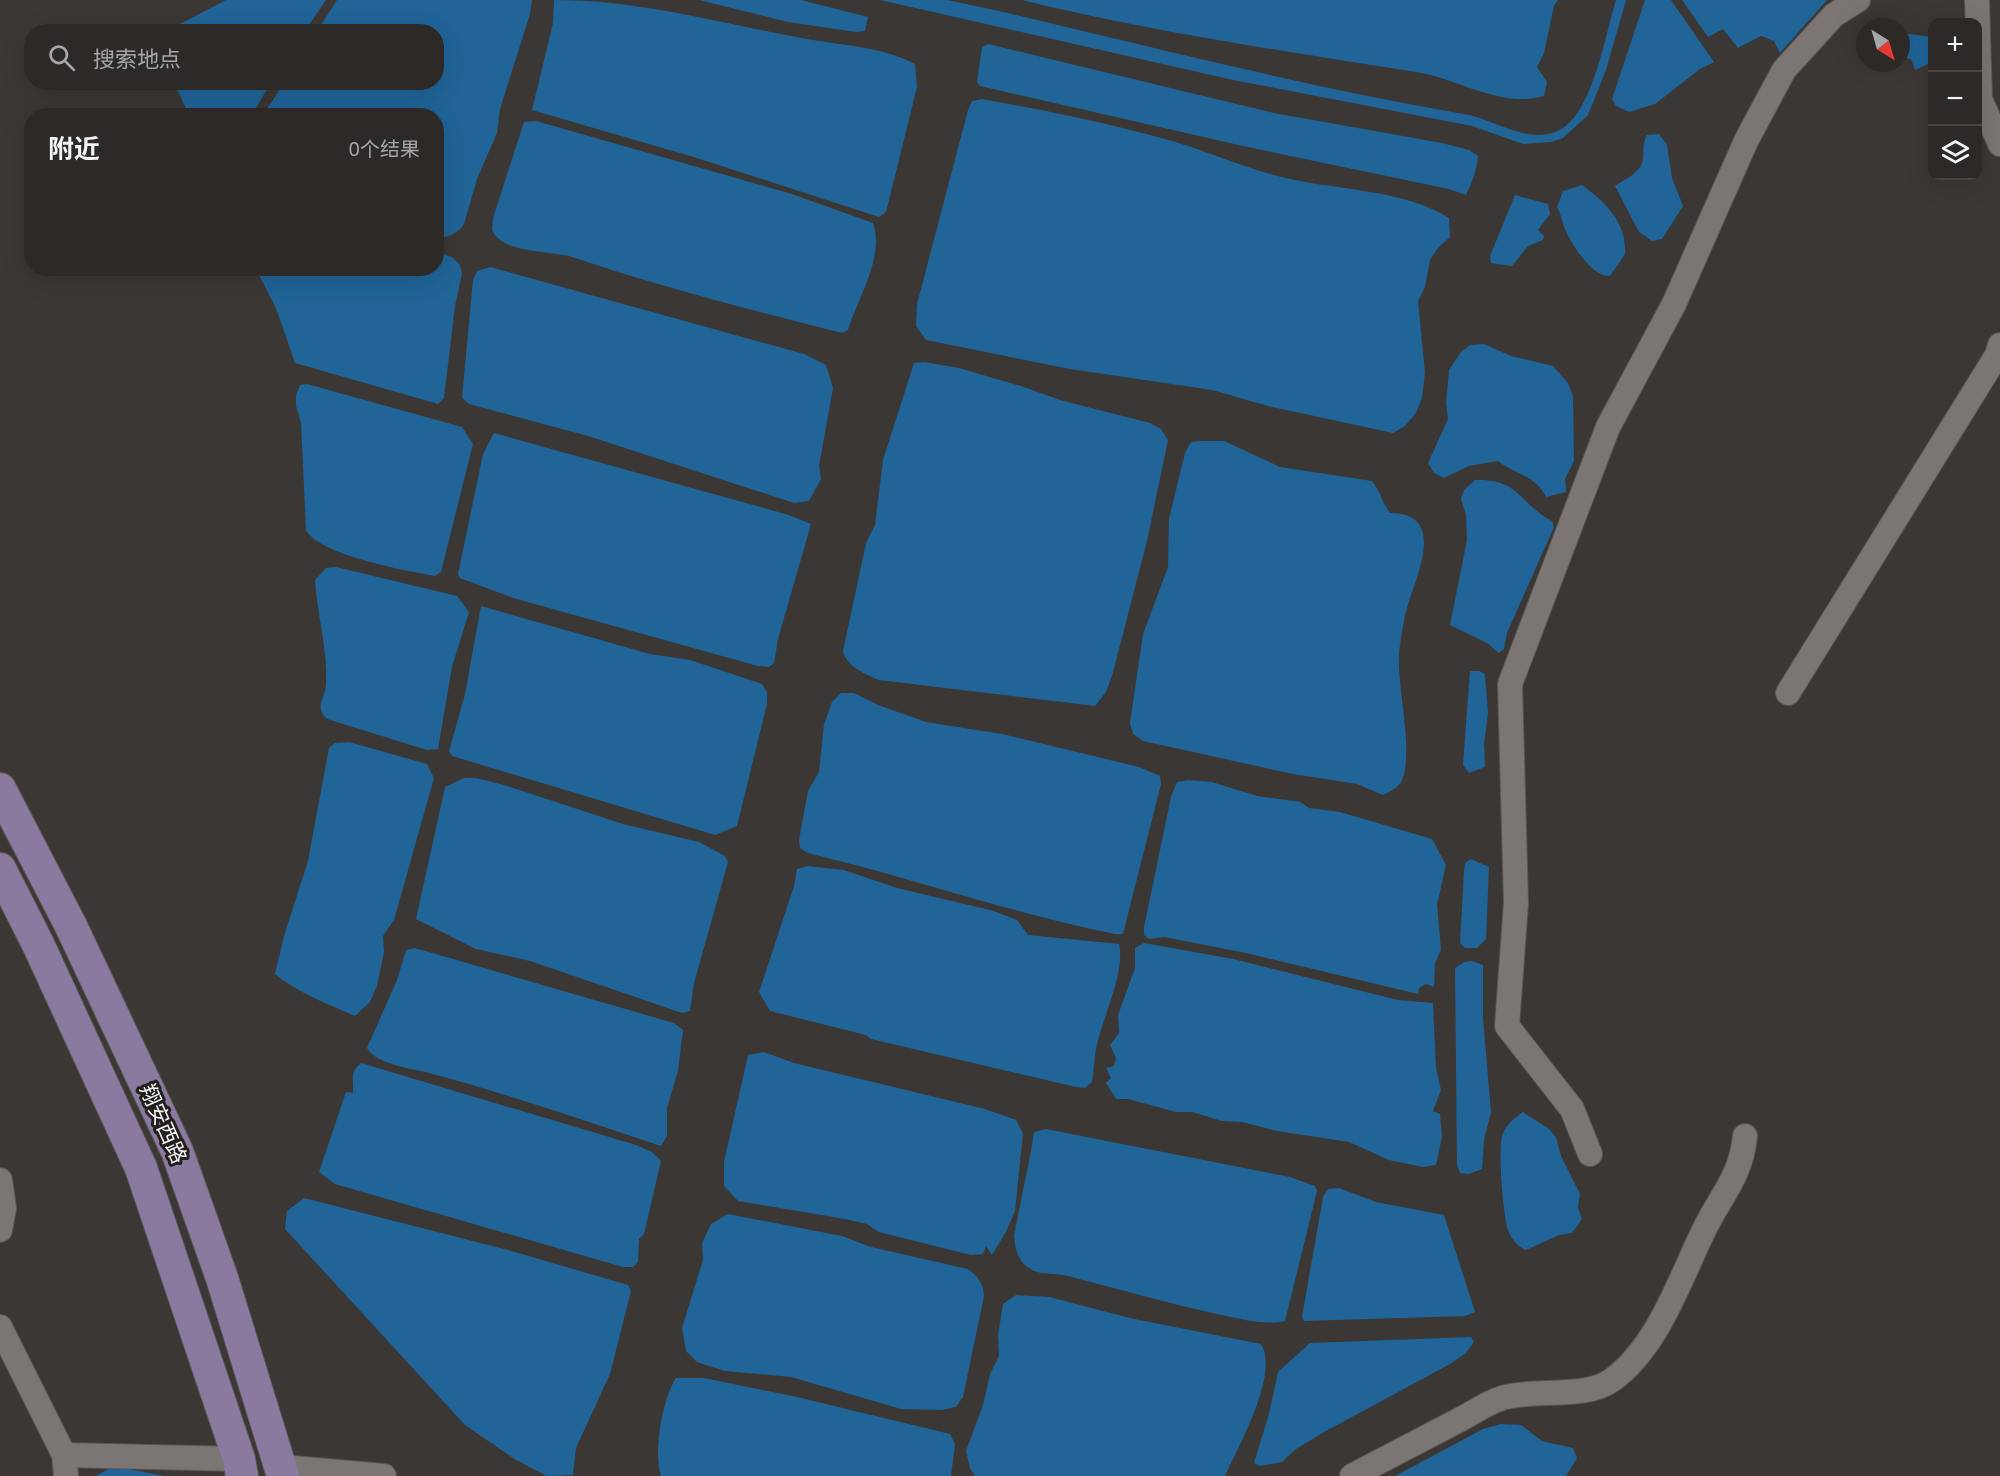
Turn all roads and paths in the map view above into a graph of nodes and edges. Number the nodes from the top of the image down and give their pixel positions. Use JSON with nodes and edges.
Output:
{"nodes":[{"id":1,"x":1858,"y":0,"type":"edge"},
{"id":2,"x":1977,"y":0,"type":"edge"},
{"id":3,"x":2000,"y":144,"type":"edge"},
{"id":4,"x":2000,"y":345,"type":"edge"},
{"id":5,"x":1788,"y":693,"type":"dead end"},
{"id":6,"x":0,"y":789,"type":"edge"},
{"id":7,"x":0,"y":869,"type":"edge"},
{"id":8,"x":1744,"y":1136,"type":"dead end"},
{"id":9,"x":177,"y":1151,"type":"junction"},
{"id":10,"x":1590,"y":1154,"type":"dead end"},
{"id":11,"x":141,"y":1168,"type":"junction"},
{"id":12,"x":0,"y":1180,"type":"edge"},
{"id":13,"x":0,"y":1230,"type":"edge"},
{"id":14,"x":0,"y":1327,"type":"edge"},
{"id":15,"x":65,"y":1465,"type":"edge"},
{"id":16,"x":240,"y":1468,"type":"edge"},
{"id":17,"x":283,"y":1472,"type":"edge"},
{"id":18,"x":384,"y":1476,"type":"edge"},
{"id":19,"x":1353,"y":1476,"type":"edge"}],
"edges":[{"from":1,"to":10,"type":"street"},
{"from":2,"to":3,"type":"street"},
{"from":4,"to":5,"type":"street"},
{"from":6,"to":9,"type":"main road","name":"翔安西路"},
{"from":7,"to":11,"type":"main road","name":"翔安西路"},
{"from":8,"to":19,"type":"street"},
{"from":9,"to":11,"type":"main road"},
{"from":9,"to":17,"type":"main road","name":"翔安西路"},
{"from":11,"to":16,"type":"main road","name":"翔安西路"},
{"from":12,"to":13,"type":"street"},
{"from":14,"to":15,"type":"street"},
{"from":15,"to":16,"type":"street"},
{"from":17,"to":18,"type":"street"}]}
